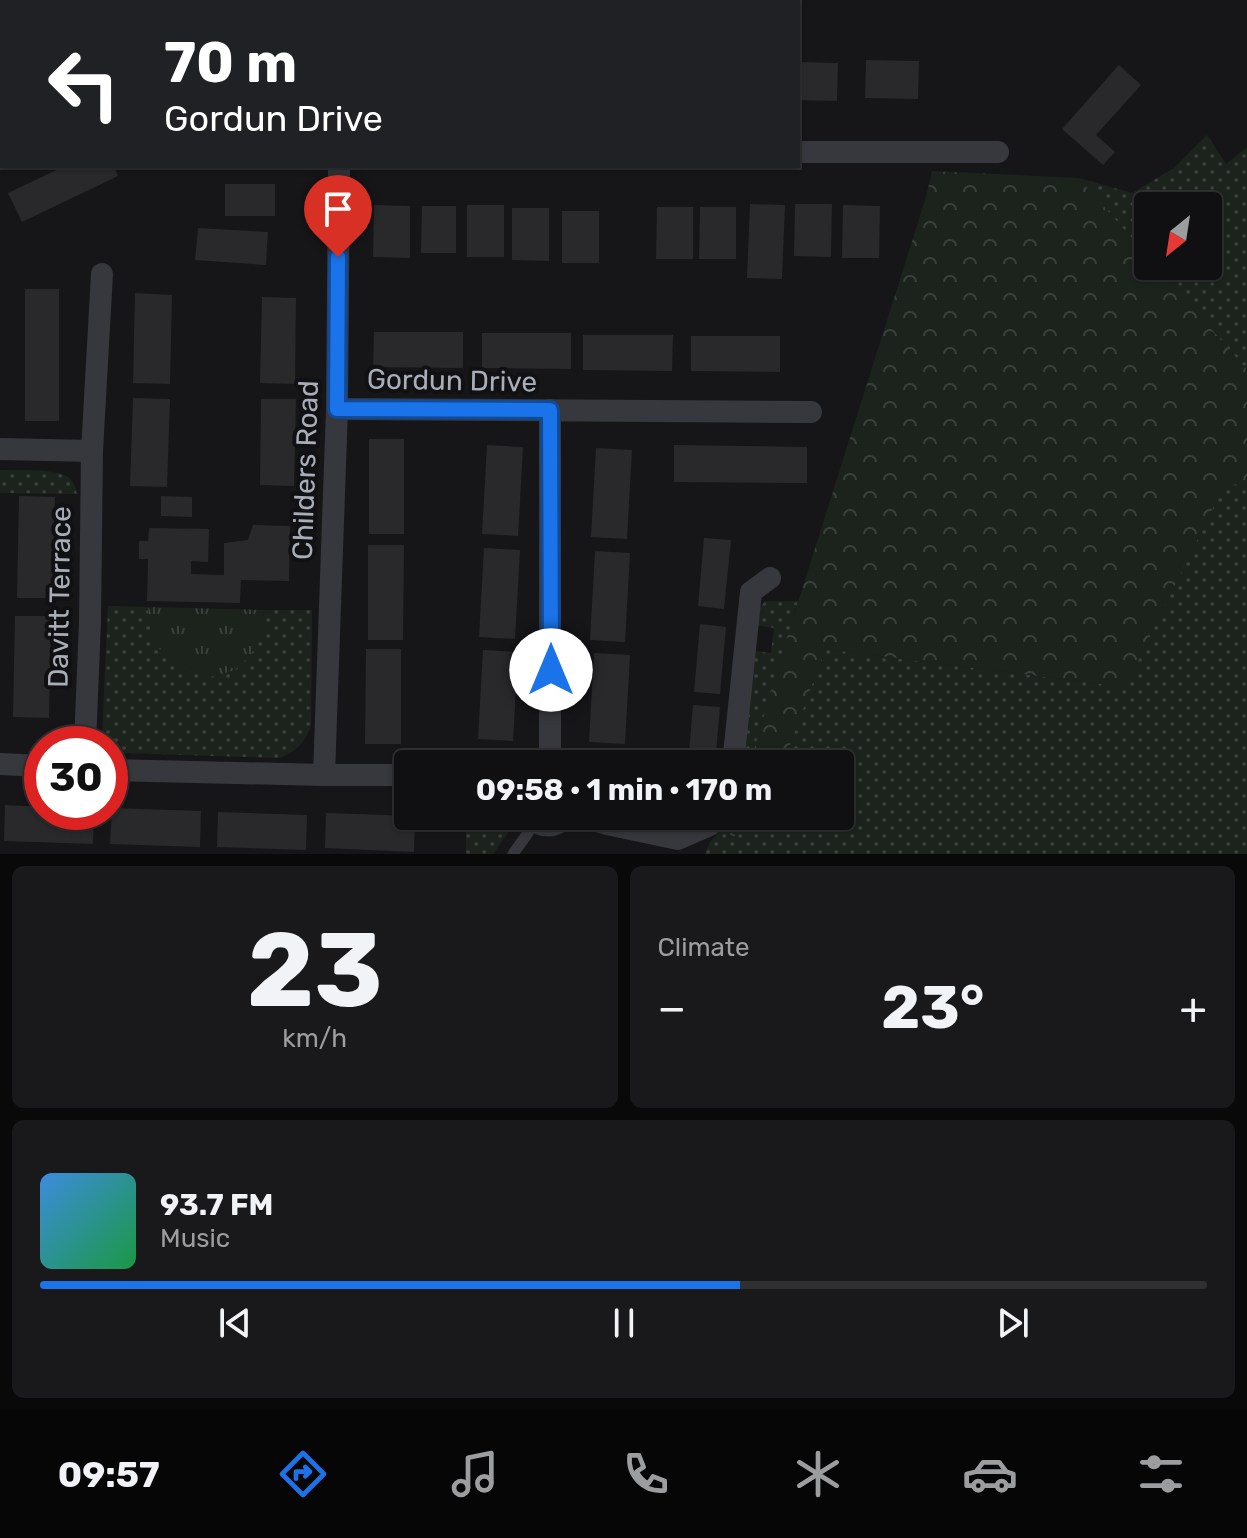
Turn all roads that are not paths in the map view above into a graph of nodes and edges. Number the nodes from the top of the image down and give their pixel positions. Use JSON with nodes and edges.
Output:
{"nodes":[{"id":1,"x":800,"y":152,"type":"edge"},
{"id":2,"x":998,"y":152,"type":"dead end"},
{"id":3,"x":339,"y":168,"type":"edge"},
{"id":4,"x":102,"y":274,"type":"dead end"},
{"id":5,"x":337,"y":409,"type":"junction"},
{"id":6,"x":550,"y":410,"type":"junction"},
{"id":7,"x":811,"y":412,"type":"dead end"},
{"id":8,"x":0,"y":449,"type":"edge"},
{"id":9,"x":92,"y":451,"type":"junction"},
{"id":10,"x":770,"y":578,"type":"dead end"},
{"id":11,"x":86,"y":726,"type":"edge"},
{"id":12,"x":550,"y":750,"type":"edge"},
{"id":13,"x":734,"y":750,"type":"edge"},
{"id":14,"x":0,"y":764,"type":"edge"},
{"id":15,"x":24,"y":765,"type":"edge"},
{"id":16,"x":128,"y":770,"type":"edge"},
{"id":17,"x":324,"y":775,"type":"junction"},
{"id":18,"x":392,"y":775,"type":"dead end"},
{"id":19,"x":526,"y":830,"type":"edge"},
{"id":20,"x":635,"y":830,"type":"edge"},
{"id":21,"x":699,"y":830,"type":"edge"},
{"id":22,"x":513,"y":854,"type":"edge"}],
"edges":[{"from":1,"to":2,"type":"street"},
{"from":3,"to":5,"type":"street","name":"Childers Road"},
{"from":4,"to":9,"type":"street","name":"Davitt Terrace"},
{"from":5,"to":6,"type":"street","name":"Gordun Drive"},
{"from":5,"to":17,"type":"street","name":"Childers Road"},
{"from":6,"to":7,"type":"street"},
{"from":6,"to":12,"type":"street","name":"Gordun Drive"},
{"from":8,"to":9,"type":"street"},
{"from":9,"to":11,"type":"street","name":"Davitt Terrace"},
{"from":10,"to":13,"type":"street"},
{"from":14,"to":15,"type":"street"},
{"from":16,"to":17,"type":"street"},
{"from":17,"to":18,"type":"street"},
{"from":19,"to":22,"type":"lane"},
{"from":20,"to":21,"type":"street"}]}
